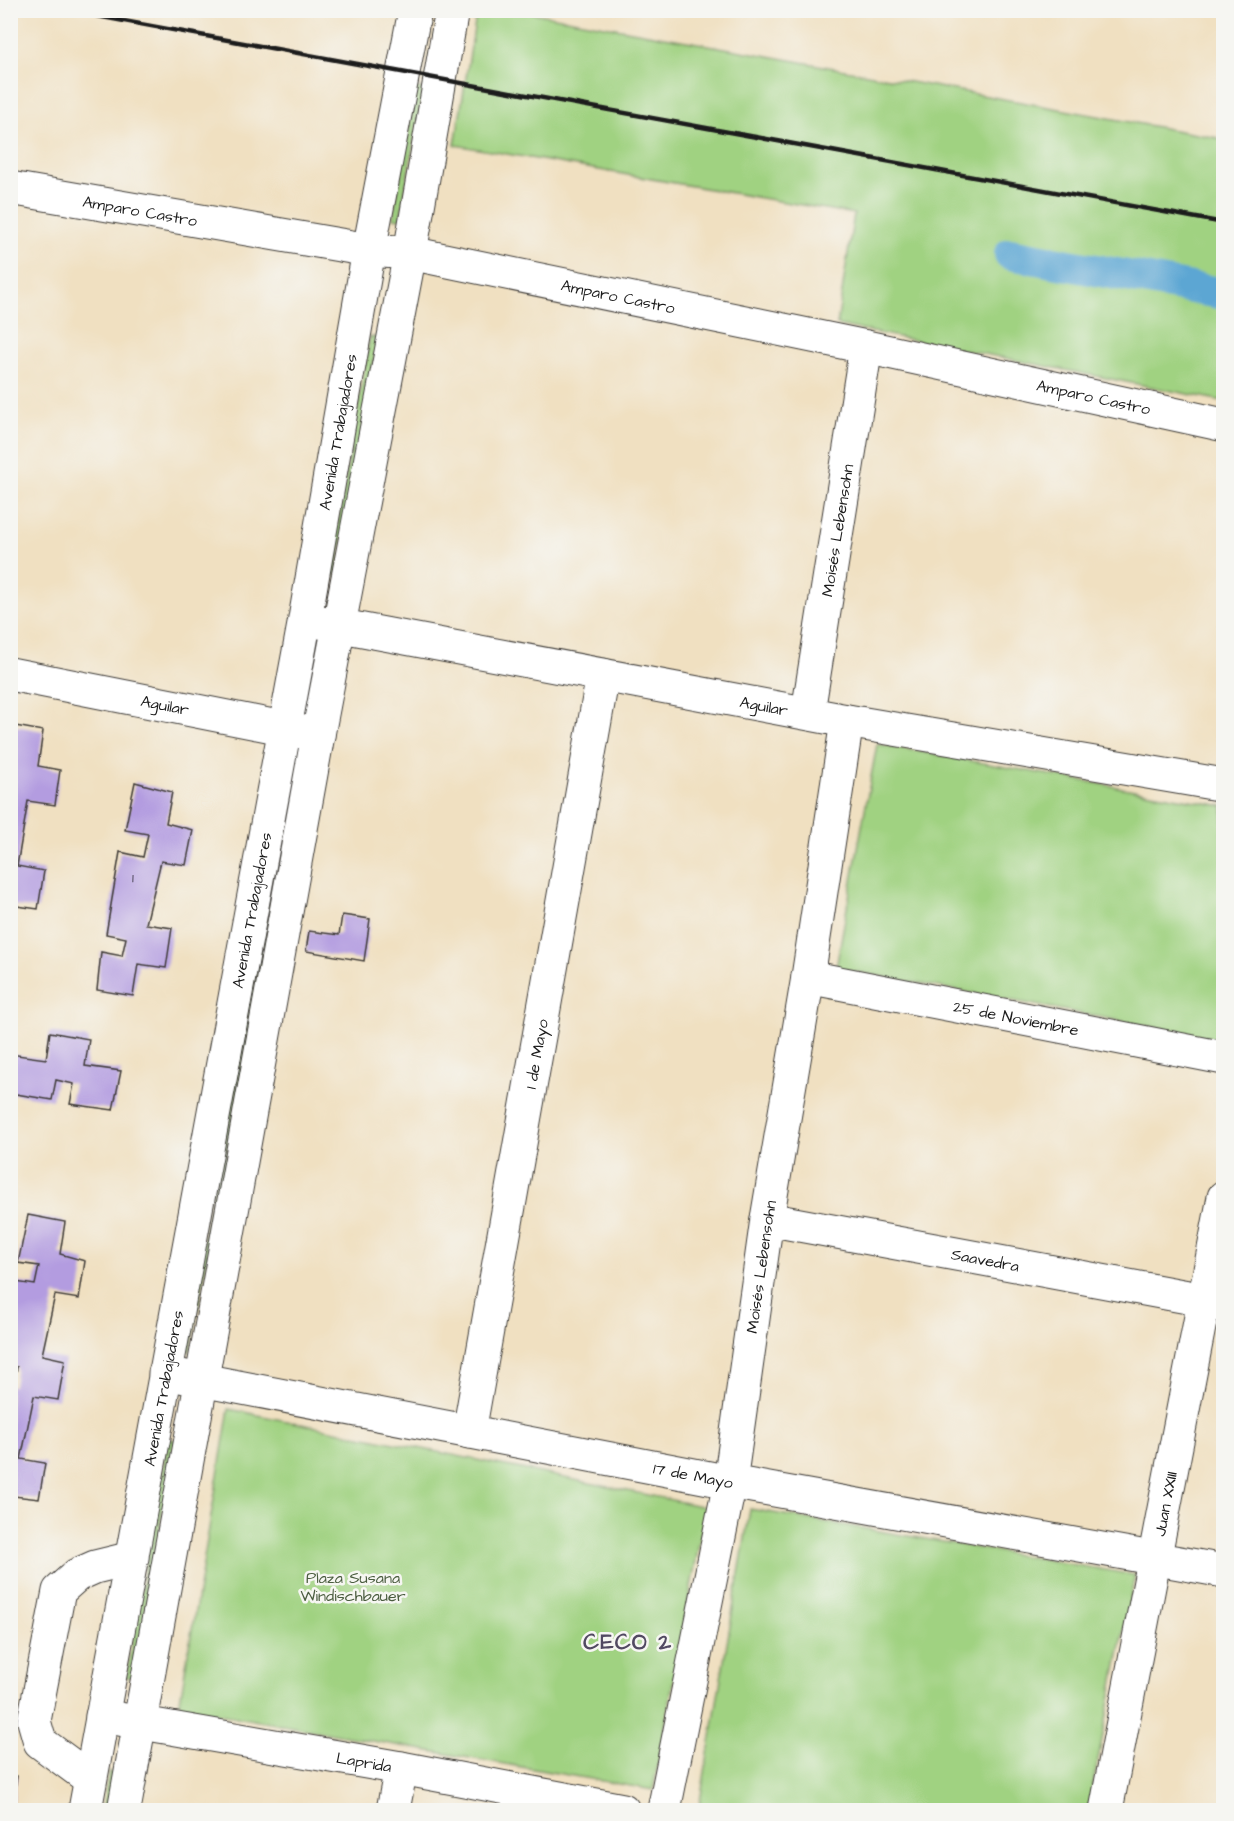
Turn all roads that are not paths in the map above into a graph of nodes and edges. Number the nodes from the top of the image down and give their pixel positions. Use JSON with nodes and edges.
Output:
{"nodes":[{"id":1,"x":415,"y":10,"type":"edge"},
{"id":2,"x":452,"y":10,"type":"edge"},
{"id":3,"x":10,"y":188,"type":"edge"},
{"id":4,"x":369,"y":250,"type":"junction"},
{"id":5,"x":410,"y":253,"type":"junction"},
{"id":6,"x":866,"y":347,"type":"junction"},
{"id":7,"x":1224,"y":425,"type":"edge"},
{"id":8,"x":305,"y":619,"type":"junction"},
{"id":9,"x":339,"y":625,"type":"junction"},
{"id":10,"x":10,"y":674,"type":"edge"},
{"id":11,"x":603,"y":675,"type":"junction"},
{"id":12,"x":808,"y":712,"type":"junction"},
{"id":13,"x":847,"y":721,"type":"junction"},
{"id":14,"x":285,"y":729,"type":"junction"},
{"id":15,"x":318,"y":735,"type":"junction"},
{"id":16,"x":1224,"y":785,"type":"edge"},
{"id":17,"x":808,"y":977,"type":"junction"},
{"id":18,"x":1224,"y":1058,"type":"edge"},
{"id":19,"x":1224,"y":1197,"type":"edge"},
{"id":20,"x":767,"y":1219,"type":"junction"},
{"id":21,"x":1204,"y":1300,"type":"junction"},
{"id":22,"x":165,"y":1373,"type":"junction"},
{"id":23,"x":202,"y":1382,"type":"junction"},
{"id":24,"x":469,"y":1432,"type":"junction"},
{"id":25,"x":730,"y":1482,"type":"junction"},
{"id":26,"x":132,"y":1558,"type":"junction"},
{"id":27,"x":1156,"y":1558,"type":"junction"},
{"id":28,"x":1224,"y":1571,"type":"edge"},
{"id":29,"x":102,"y":1716,"type":"junction"},
{"id":30,"x":140,"y":1722,"type":"junction"},
{"id":31,"x":401,"y":1768,"type":"junction"},
{"id":32,"x":88,"y":1795,"type":"edge"},
{"id":33,"x":124,"y":1810,"type":"edge"},
{"id":34,"x":393,"y":1810,"type":"edge"},
{"id":35,"x":623,"y":1810,"type":"edge"},
{"id":36,"x":663,"y":1810,"type":"edge"},
{"id":37,"x":1106,"y":1810,"type":"edge"}],
"edges":[{"from":1,"to":4,"type":"street","name":"Avenida Trabajadores"},
{"from":2,"to":5,"type":"street"},
{"from":3,"to":4,"type":"street","name":"Amparo Castro"},
{"from":4,"to":5,"type":"street","name":"Amparo Castro"},
{"from":4,"to":8,"type":"street","name":"Avenida Trabajadores"},
{"from":5,"to":6,"type":"street","name":"Amparo Castro"},
{"from":5,"to":9,"type":"street"},
{"from":6,"to":7,"type":"street","name":"Amparo Castro"},
{"from":6,"to":12,"type":"street","name":"Moisés Lebensohn"},
{"from":8,"to":9,"type":"street","name":"Aguilar"},
{"from":8,"to":14,"type":"street","name":"Avenida Trabajadores"},
{"from":9,"to":11,"type":"street","name":"Aguilar"},
{"from":9,"to":15,"type":"street"},
{"from":10,"to":14,"type":"street","name":"Aguilar"},
{"from":11,"to":12,"type":"street","name":"Aguilar"},
{"from":11,"to":24,"type":"street","name":"1 de Mayo"},
{"from":12,"to":13,"type":"street","name":"Aguilar"},
{"from":13,"to":16,"type":"street","name":"Aguilar"},
{"from":13,"to":17,"type":"street","name":"Moisés Lebensohn"},
{"from":14,"to":15,"type":"street","name":"Aguilar"},
{"from":14,"to":22,"type":"street","name":"Avenida Trabajadores"},
{"from":15,"to":23,"type":"street"},
{"from":17,"to":18,"type":"street","name":"25 de Noviembre"},
{"from":17,"to":20,"type":"street","name":"Moisés Lebensohn"},
{"from":19,"to":21,"type":"street","name":"Juan XXIII"},
{"from":20,"to":21,"type":"street","name":"Saavedra"},
{"from":20,"to":25,"type":"street","name":"Moisés Lebensohn"},
{"from":21,"to":27,"type":"street","name":"Juan XXIII"},
{"from":22,"to":23,"type":"street","name":"17 de Mayo"},
{"from":22,"to":26,"type":"street","name":"Avenida Trabajadores"},
{"from":23,"to":24,"type":"street","name":"17 de Mayo"},
{"from":23,"to":30,"type":"street"},
{"from":24,"to":25,"type":"street","name":"17 de Mayo"},
{"from":25,"to":27,"type":"street","name":"17 de Mayo"},
{"from":25,"to":36,"type":"street","name":"Moisés Lebensohn"},
{"from":26,"to":29,"type":"street","name":"Avenida Trabajadores"},
{"from":26,"to":32,"type":"street"},
{"from":27,"to":28,"type":"street","name":"17 de Mayo"},
{"from":27,"to":37,"type":"street","name":"Juan XXIII"},
{"from":29,"to":30,"type":"street","name":"Laprida"},
{"from":29,"to":32,"type":"street","name":"Avenida Trabajadores"},
{"from":30,"to":31,"type":"street","name":"Laprida"},
{"from":30,"to":33,"type":"street"},
{"from":31,"to":34,"type":"street"},
{"from":31,"to":35,"type":"street","name":"Laprida"}]}
